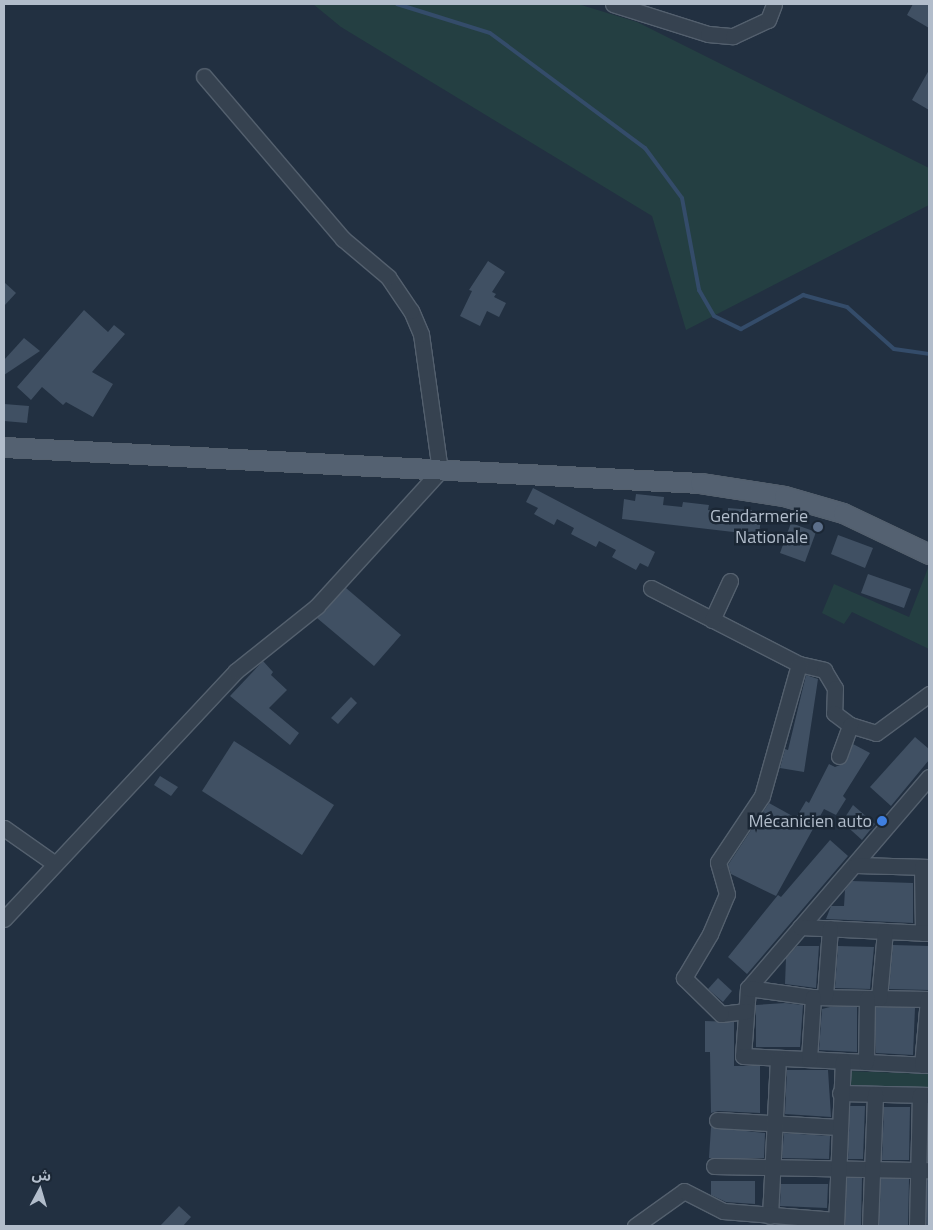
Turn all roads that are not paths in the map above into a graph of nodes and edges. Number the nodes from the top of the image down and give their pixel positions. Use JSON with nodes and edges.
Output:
{"nodes":[{"id":1,"x":613,"y":4,"type":"edge"},
{"id":2,"x":774,"y":4,"type":"edge"},
{"id":3,"x":204,"y":76,"type":"dead end"},
{"id":4,"x":4,"y":447,"type":"edge"},
{"id":5,"x":440,"y":471,"type":"junction"},
{"id":6,"x":929,"y":554,"type":"edge"},
{"id":7,"x":730,"y":581,"type":"dead end"},
{"id":8,"x":651,"y":588,"type":"dead end"},
{"id":9,"x":712,"y":620,"type":"junction"},
{"id":10,"x":799,"y":664,"type":"junction"},
{"id":11,"x":929,"y":694,"type":"edge"},
{"id":12,"x":850,"y":725,"type":"junction"},
{"id":13,"x":839,"y":756,"type":"dead end"},
{"id":14,"x":929,"y":777,"type":"edge"},
{"id":15,"x":4,"y":828,"type":"edge"},
{"id":16,"x":55,"y":864,"type":"junction"},
{"id":17,"x":856,"y":865,"type":"junction"},
{"id":18,"x":926,"y":867,"type":"edge"},
{"id":19,"x":4,"y":920,"type":"edge"},
{"id":20,"x":800,"y":927,"type":"junction"},
{"id":21,"x":830,"y":928,"type":"junction"},
{"id":22,"x":885,"y":931,"type":"junction"},
{"id":23,"x":926,"y":933,"type":"edge"},
{"id":24,"x":748,"y":988,"type":"junction"},
{"id":25,"x":819,"y":996,"type":"junction"},
{"id":26,"x":873,"y":998,"type":"junction"},
{"id":27,"x":929,"y":999,"type":"edge"},
{"id":28,"x":746,"y":1011,"type":"junction"},
{"id":29,"x":778,"y":1058,"type":"junction"},
{"id":30,"x":809,"y":1059,"type":"junction"},
{"id":31,"x":843,"y":1061,"type":"junction"},
{"id":32,"x":866,"y":1062,"type":"junction"},
{"id":33,"x":926,"y":1065,"type":"edge"},
{"id":34,"x":840,"y":1093,"type":"junction"},
{"id":35,"x":875,"y":1094,"type":"junction"},
{"id":36,"x":925,"y":1095,"type":"edge"},
{"id":37,"x":717,"y":1120,"type":"dead end"},
{"id":38,"x":775,"y":1124,"type":"junction"},
{"id":39,"x":839,"y":1127,"type":"junction"},
{"id":40,"x":714,"y":1166,"type":"dead end"},
{"id":41,"x":774,"y":1167,"type":"junction"},
{"id":42,"x":838,"y":1168,"type":"junction"},
{"id":43,"x":873,"y":1169,"type":"junction"},
{"id":44,"x":924,"y":1170,"type":"edge"},
{"id":45,"x":770,"y":1216,"type":"junction"},
{"id":46,"x":836,"y":1223,"type":"edge"},
{"id":47,"x":635,"y":1226,"type":"edge"},
{"id":48,"x":870,"y":1226,"type":"edge"},
{"id":49,"x":917,"y":1226,"type":"edge"}],
"edges":[{"from":1,"to":2,"type":"street"},
{"from":3,"to":5,"type":"street"},
{"from":4,"to":5,"type":"main road"},
{"from":5,"to":6,"type":"main road"},
{"from":5,"to":16,"type":"street"},
{"from":7,"to":9,"type":"street"},
{"from":8,"to":9,"type":"street"},
{"from":9,"to":10,"type":"street"},
{"from":10,"to":12,"type":"street"},
{"from":10,"to":28,"type":"street"},
{"from":11,"to":12,"type":"street"},
{"from":12,"to":13,"type":"street"},
{"from":14,"to":17,"type":"street"},
{"from":15,"to":16,"type":"street"},
{"from":16,"to":19,"type":"street"},
{"from":17,"to":18,"type":"street"},
{"from":17,"to":20,"type":"street"},
{"from":18,"to":23,"type":"street"},
{"from":20,"to":21,"type":"street"},
{"from":20,"to":24,"type":"street"},
{"from":21,"to":22,"type":"street"},
{"from":21,"to":25,"type":"street"},
{"from":22,"to":23,"type":"street"},
{"from":22,"to":26,"type":"street"},
{"from":24,"to":25,"type":"street"},
{"from":24,"to":28,"type":"street"},
{"from":25,"to":26,"type":"street"},
{"from":25,"to":30,"type":"street"},
{"from":26,"to":27,"type":"street"},
{"from":26,"to":32,"type":"street"},
{"from":27,"to":33,"type":"street"},
{"from":28,"to":29,"type":"street"},
{"from":29,"to":30,"type":"street"},
{"from":29,"to":38,"type":"street"},
{"from":30,"to":31,"type":"street"},
{"from":31,"to":32,"type":"street"},
{"from":31,"to":34,"type":"street"},
{"from":32,"to":33,"type":"street"},
{"from":34,"to":35,"type":"street"},
{"from":34,"to":39,"type":"street"},
{"from":35,"to":36,"type":"street"},
{"from":35,"to":43,"type":"street"},
{"from":36,"to":44,"type":"street"},
{"from":37,"to":38,"type":"street"},
{"from":38,"to":39,"type":"street"},
{"from":38,"to":41,"type":"street"},
{"from":39,"to":42,"type":"street"},
{"from":40,"to":41,"type":"street"},
{"from":41,"to":42,"type":"street"},
{"from":41,"to":45,"type":"street"},
{"from":42,"to":43,"type":"street"},
{"from":42,"to":46,"type":"street"},
{"from":43,"to":44,"type":"street"},
{"from":43,"to":48,"type":"street"},
{"from":44,"to":49,"type":"street"},
{"from":45,"to":46,"type":"street"},
{"from":45,"to":47,"type":"street"}]}
